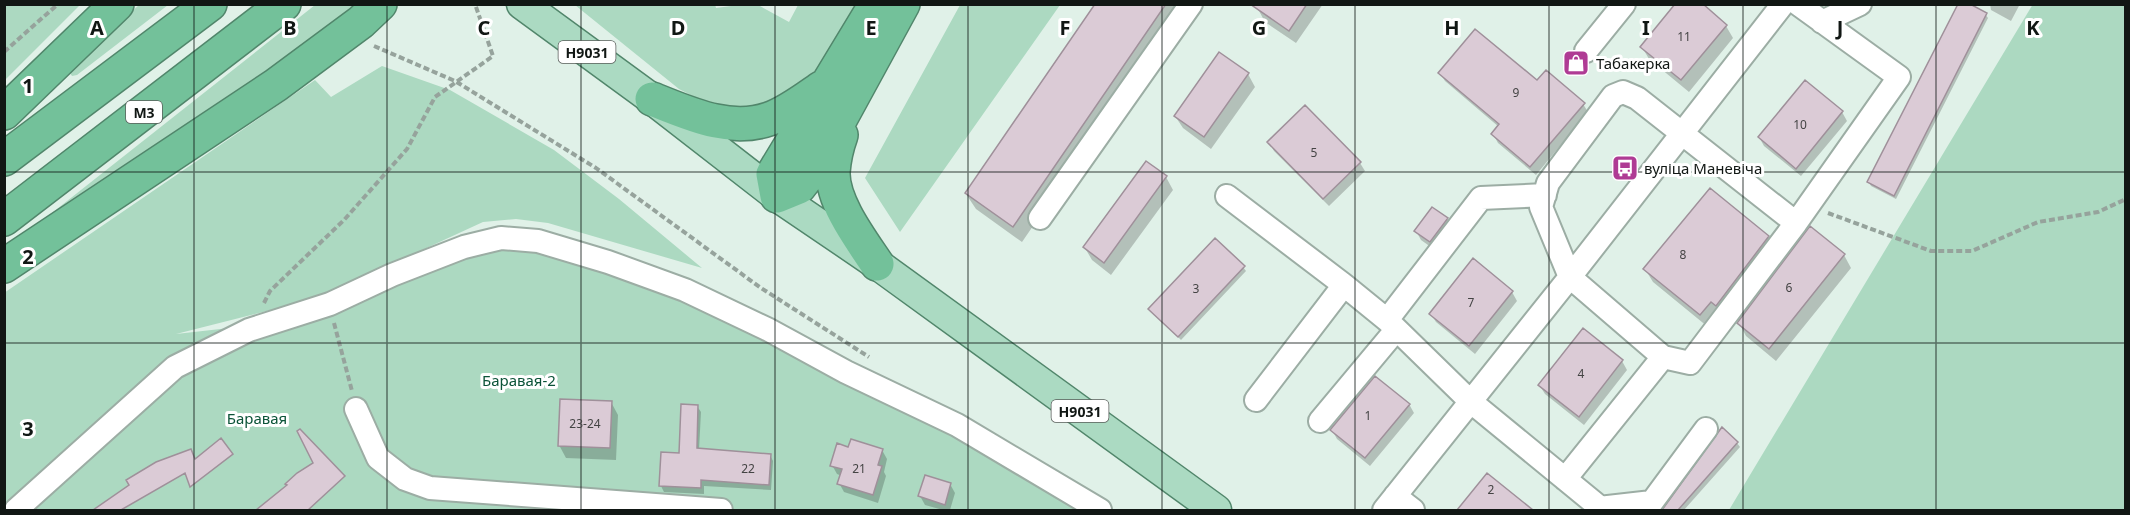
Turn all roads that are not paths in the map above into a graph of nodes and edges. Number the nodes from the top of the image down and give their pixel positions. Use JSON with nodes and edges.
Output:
{"nodes":[{"id":1,"x":117,"y":4,"type":"edge"},
{"id":2,"x":210,"y":4,"type":"edge"},
{"id":3,"x":284,"y":4,"type":"edge"},
{"id":4,"x":380,"y":4,"type":"edge"},
{"id":5,"x":522,"y":4,"type":"edge"},
{"id":6,"x":876,"y":4,"type":"edge"},
{"id":7,"x":903,"y":4,"type":"edge"},
{"id":8,"x":1191,"y":4,"type":"edge"},
{"id":9,"x":1624,"y":4,"type":"edge"},
{"id":10,"x":1783,"y":4,"type":"edge"},
{"id":11,"x":1798,"y":4,"type":"edge"},
{"id":12,"x":1860,"y":4,"type":"edge"},
{"id":13,"x":1822,"y":22,"type":"junction"},
{"id":14,"x":1586,"y":51,"type":"dead end"},
{"id":15,"x":839,"y":89,"type":"junction"},
{"id":16,"x":652,"y":99,"type":"junction"},
{"id":17,"x":4,"y":113,"type":"edge"},
{"id":18,"x":1682,"y":133,"type":"junction"},
{"id":19,"x":4,"y":159,"type":"edge"},
{"id":20,"x":1545,"y":195,"type":"junction"},
{"id":21,"x":777,"y":196,"type":"junction"},
{"id":22,"x":1227,"y":196,"type":"dead end"},
{"id":23,"x":1040,"y":218,"type":"dead end"},
{"id":24,"x":4,"y":219,"type":"edge"},
{"id":25,"x":1796,"y":223,"type":"junction"},
{"id":26,"x":877,"y":264,"type":"junction"},
{"id":27,"x":4,"y":266,"type":"edge"},
{"id":28,"x":1570,"y":277,"type":"junction"},
{"id":29,"x":1344,"y":285,"type":"junction"},
{"id":30,"x":1392,"y":325,"type":"junction"},
{"id":31,"x":1663,"y":357,"type":"junction"},
{"id":32,"x":1256,"y":400,"type":"dead end"},
{"id":33,"x":1470,"y":401,"type":"junction"},
{"id":34,"x":356,"y":409,"type":"road end"},
{"id":35,"x":1320,"y":421,"type":"dead end"},
{"id":36,"x":1706,"y":429,"type":"dead end"},
{"id":37,"x":1564,"y":479,"type":"junction"},
{"id":38,"x":1390,"y":503,"type":"edge"},
{"id":39,"x":1601,"y":509,"type":"edge"},
{"id":40,"x":16,"y":510,"type":"edge"},
{"id":41,"x":721,"y":510,"type":"edge"},
{"id":42,"x":1100,"y":510,"type":"edge"},
{"id":43,"x":1216,"y":510,"type":"edge"},
{"id":44,"x":1413,"y":510,"type":"edge"}],
"edges":[{"from":1,"to":17,"type":"highway"},
{"from":2,"to":19,"type":"highway"},
{"from":3,"to":24,"type":"highway","number":"М3"},
{"from":4,"to":27,"type":"highway"},
{"from":5,"to":16,"type":"main road","number":"Н9031"},
{"from":6,"to":15,"type":"highway"},
{"from":7,"to":15,"type":"highway"},
{"from":8,"to":23,"type":"street"},
{"from":9,"to":14,"type":"street"},
{"from":10,"to":18,"type":"street"},
{"from":11,"to":13,"type":"street"},
{"from":12,"to":13,"type":"street"},
{"from":13,"to":25,"type":"street"},
{"from":15,"to":16,"type":"highway"},
{"from":15,"to":21,"type":"highway"},
{"from":15,"to":26,"type":"highway"},
{"from":16,"to":21,"type":"main road","number":"Н9031"},
{"from":18,"to":20,"type":"street"},
{"from":18,"to":25,"type":"street"},
{"from":18,"to":28,"type":"street"},
{"from":20,"to":28,"type":"street"},
{"from":20,"to":30,"type":"street"},
{"from":21,"to":26,"type":"main road","number":"Н9031"},
{"from":22,"to":29,"type":"street"},
{"from":25,"to":31,"type":"street"},
{"from":26,"to":43,"type":"main road","number":"Н9031"},
{"from":28,"to":31,"type":"street"},
{"from":28,"to":33,"type":"street"},
{"from":29,"to":30,"type":"street"},
{"from":29,"to":32,"type":"street"},
{"from":30,"to":33,"type":"street"},
{"from":30,"to":35,"type":"street"},
{"from":31,"to":37,"type":"street"},
{"from":33,"to":37,"type":"street"},
{"from":33,"to":38,"type":"street"},
{"from":34,"to":41,"type":"street"},
{"from":36,"to":39,"type":"street"},
{"from":37,"to":39,"type":"street"},
{"from":38,"to":44,"type":"street"},
{"from":40,"to":42,"type":"street"}]}
